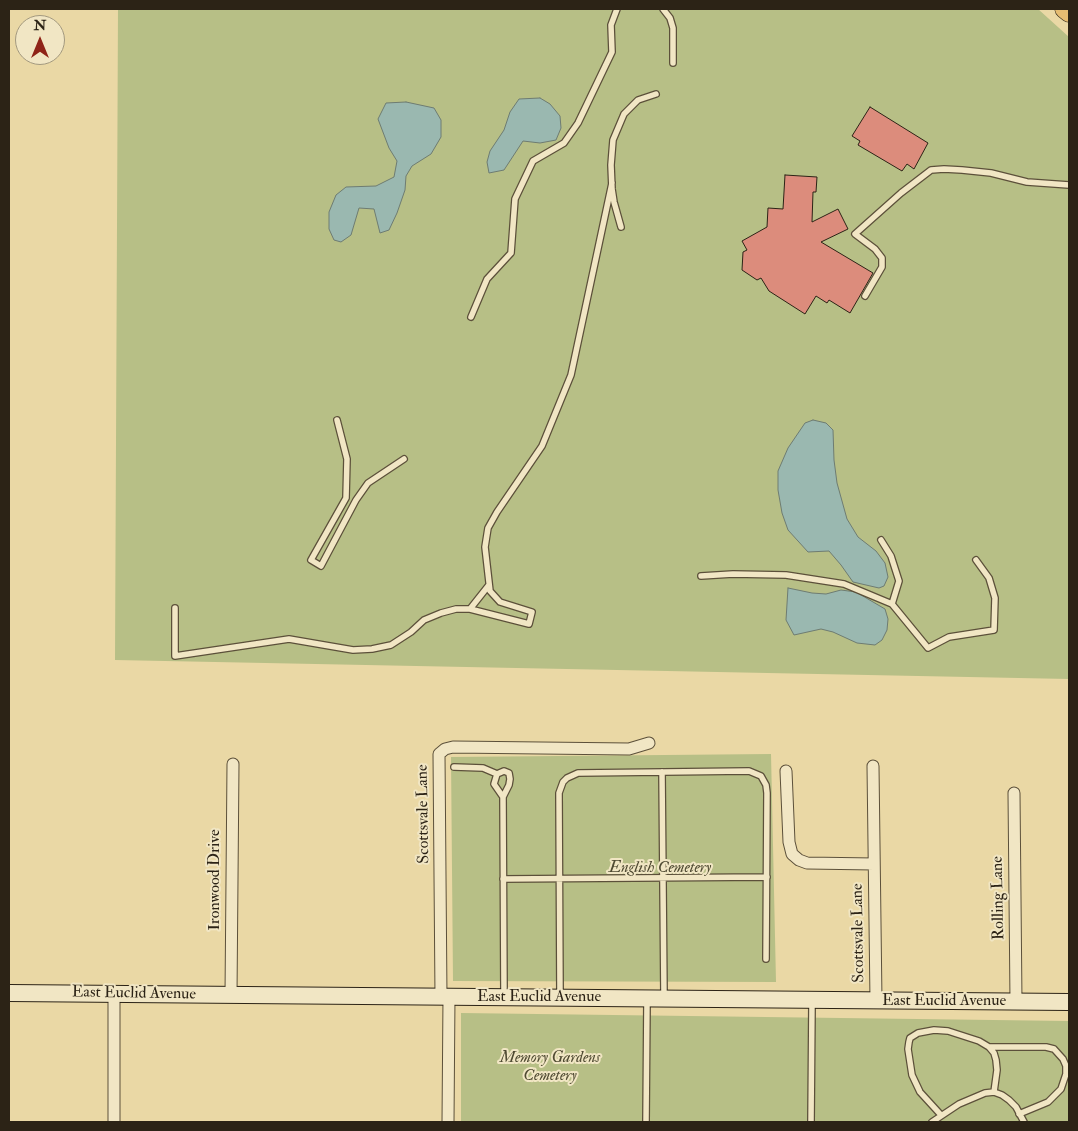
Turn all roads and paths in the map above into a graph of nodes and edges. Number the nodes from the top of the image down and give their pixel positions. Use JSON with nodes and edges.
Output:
{"nodes":[{"id":1,"x":617,"y":9,"type":"edge"},
{"id":2,"x":663,"y":9,"type":"edge"},
{"id":3,"x":1064,"y":9,"type":"edge"},
{"id":4,"x":1069,"y":13,"type":"edge"},
{"id":5,"x":673,"y":63,"type":"dead end"},
{"id":6,"x":656,"y":94,"type":"dead end"},
{"id":7,"x":612,"y":183,"type":"junction"},
{"id":8,"x":1069,"y":185,"type":"edge"},
{"id":9,"x":621,"y":227,"type":"dead end"},
{"id":10,"x":865,"y":296,"type":"dead end"},
{"id":11,"x":471,"y":317,"type":"dead end"},
{"id":12,"x":337,"y":420,"type":"dead end"},
{"id":13,"x":404,"y":460,"type":"dead end"},
{"id":14,"x":881,"y":540,"type":"dead end"},
{"id":15,"x":976,"y":560,"type":"dead end"},
{"id":16,"x":701,"y":576,"type":"dead end"},
{"id":17,"x":490,"y":585,"type":"junction"},
{"id":18,"x":892,"y":604,"type":"junction"},
{"id":19,"x":175,"y":608,"type":"dead end"},
{"id":20,"x":470,"y":609,"type":"junction"},
{"id":21,"x":649,"y":743,"type":"dead end"},
{"id":22,"x":233,"y":764,"type":"dead end"},
{"id":23,"x":873,"y":766,"type":"dead end"},
{"id":24,"x":454,"y":767,"type":"dead end"},
{"id":25,"x":786,"y":771,"type":"dead end"},
{"id":26,"x":662,"y":772,"type":"junction"},
{"id":27,"x":497,"y":774,"type":"junction"},
{"id":28,"x":1014,"y":793,"type":"dead end"},
{"id":29,"x":503,"y":797,"type":"junction"},
{"id":30,"x":874,"y":864,"type":"junction"},
{"id":31,"x":767,"y":877,"type":"junction"},
{"id":32,"x":663,"y":878,"type":"junction"},
{"id":33,"x":503,"y":879,"type":"junction"},
{"id":34,"x":559,"y":879,"type":"junction"},
{"id":35,"x":766,"y":960,"type":"dead end"},
{"id":36,"x":9,"y":993,"type":"edge"},
{"id":37,"x":114,"y":994,"type":"junction"},
{"id":38,"x":231,"y":995,"type":"junction"},
{"id":39,"x":445,"y":997,"type":"junction"},
{"id":40,"x":504,"y":998,"type":"junction"},
{"id":41,"x":560,"y":998,"type":"junction"},
{"id":42,"x":647,"y":999,"type":"junction"},
{"id":43,"x":664,"y":999,"type":"junction"},
{"id":44,"x":812,"y":1000,"type":"junction"},
{"id":45,"x":876,"y":1001,"type":"junction"},
{"id":46,"x":1016,"y":1002,"type":"junction"},
{"id":47,"x":1069,"y":1002,"type":"edge"},
{"id":48,"x":989,"y":1047,"type":"junction"},
{"id":49,"x":994,"y":1092,"type":"junction"},
{"id":50,"x":1019,"y":1114,"type":"junction"},
{"id":51,"x":941,"y":1115,"type":"junction"},
{"id":52,"x":114,"y":1122,"type":"edge"},
{"id":53,"x":448,"y":1122,"type":"edge"},
{"id":54,"x":646,"y":1122,"type":"edge"},
{"id":55,"x":811,"y":1122,"type":"edge"},
{"id":56,"x":932,"y":1122,"type":"edge"},
{"id":57,"x":1024,"y":1122,"type":"edge"}],
"edges":[{"from":1,"to":11,"type":"lane"},
{"from":2,"to":5,"type":"lane"},
{"from":3,"to":4,"type":"main road"},
{"from":6,"to":7,"type":"lane"},
{"from":7,"to":9,"type":"lane"},
{"from":7,"to":17,"type":"lane"},
{"from":8,"to":10,"type":"lane"},
{"from":12,"to":13,"type":"lane"},
{"from":14,"to":18,"type":"lane"},
{"from":15,"to":18,"type":"lane"},
{"from":16,"to":18,"type":"lane"},
{"from":17,"to":20,"type":"lane"},
{"from":17,"to":20,"type":"lane"},
{"from":19,"to":20,"type":"lane"},
{"from":21,"to":39,"type":"street","name":"Scottsvale Lane"},
{"from":22,"to":38,"type":"street","name":"Ironwood Drive"},
{"from":23,"to":30,"type":"street","name":"Scottsvale Lane"},
{"from":24,"to":27,"type":"lane"},
{"from":25,"to":30,"type":"street","name":"Scottsvale Lane"},
{"from":26,"to":31,"type":"lane"},
{"from":26,"to":32,"type":"lane"},
{"from":26,"to":34,"type":"lane"},
{"from":27,"to":29,"type":"lane"},
{"from":27,"to":29,"type":"lane"},
{"from":28,"to":46,"type":"street","name":"Rolling Lane"},
{"from":29,"to":33,"type":"lane"},
{"from":30,"to":45,"type":"street","name":"Scottsvale Lane"},
{"from":31,"to":32,"type":"lane"},
{"from":31,"to":35,"type":"lane"},
{"from":32,"to":34,"type":"lane"},
{"from":32,"to":43,"type":"lane"},
{"from":33,"to":34,"type":"lane"},
{"from":33,"to":40,"type":"lane"},
{"from":34,"to":41,"type":"lane"},
{"from":36,"to":37,"type":"main road","name":"East Euclid Avenue"},
{"from":37,"to":38,"type":"main road","name":"East Euclid Avenue"},
{"from":37,"to":52,"type":"street"},
{"from":38,"to":39,"type":"main road","name":"East Euclid Avenue"},
{"from":39,"to":40,"type":"main road","name":"East Euclid Avenue"},
{"from":39,"to":53,"type":"street"},
{"from":40,"to":41,"type":"main road","name":"East Euclid Avenue"},
{"from":41,"to":42,"type":"main road","name":"East Euclid Avenue"},
{"from":42,"to":43,"type":"main road","name":"East Euclid Avenue"},
{"from":42,"to":54,"type":"lane"},
{"from":43,"to":44,"type":"main road","name":"East Euclid Avenue"},
{"from":44,"to":45,"type":"main road","name":"East Euclid Avenue"},
{"from":44,"to":55,"type":"lane"},
{"from":45,"to":46,"type":"main road","name":"East Euclid Avenue"},
{"from":46,"to":47,"type":"main road","name":"East Euclid Avenue"},
{"from":48,"to":49,"type":"lane"},
{"from":48,"to":50,"type":"lane"},
{"from":48,"to":51,"type":"lane"},
{"from":49,"to":50,"type":"lane"},
{"from":49,"to":51,"type":"lane"},
{"from":50,"to":57,"type":"lane"},
{"from":51,"to":56,"type":"lane"}]}
